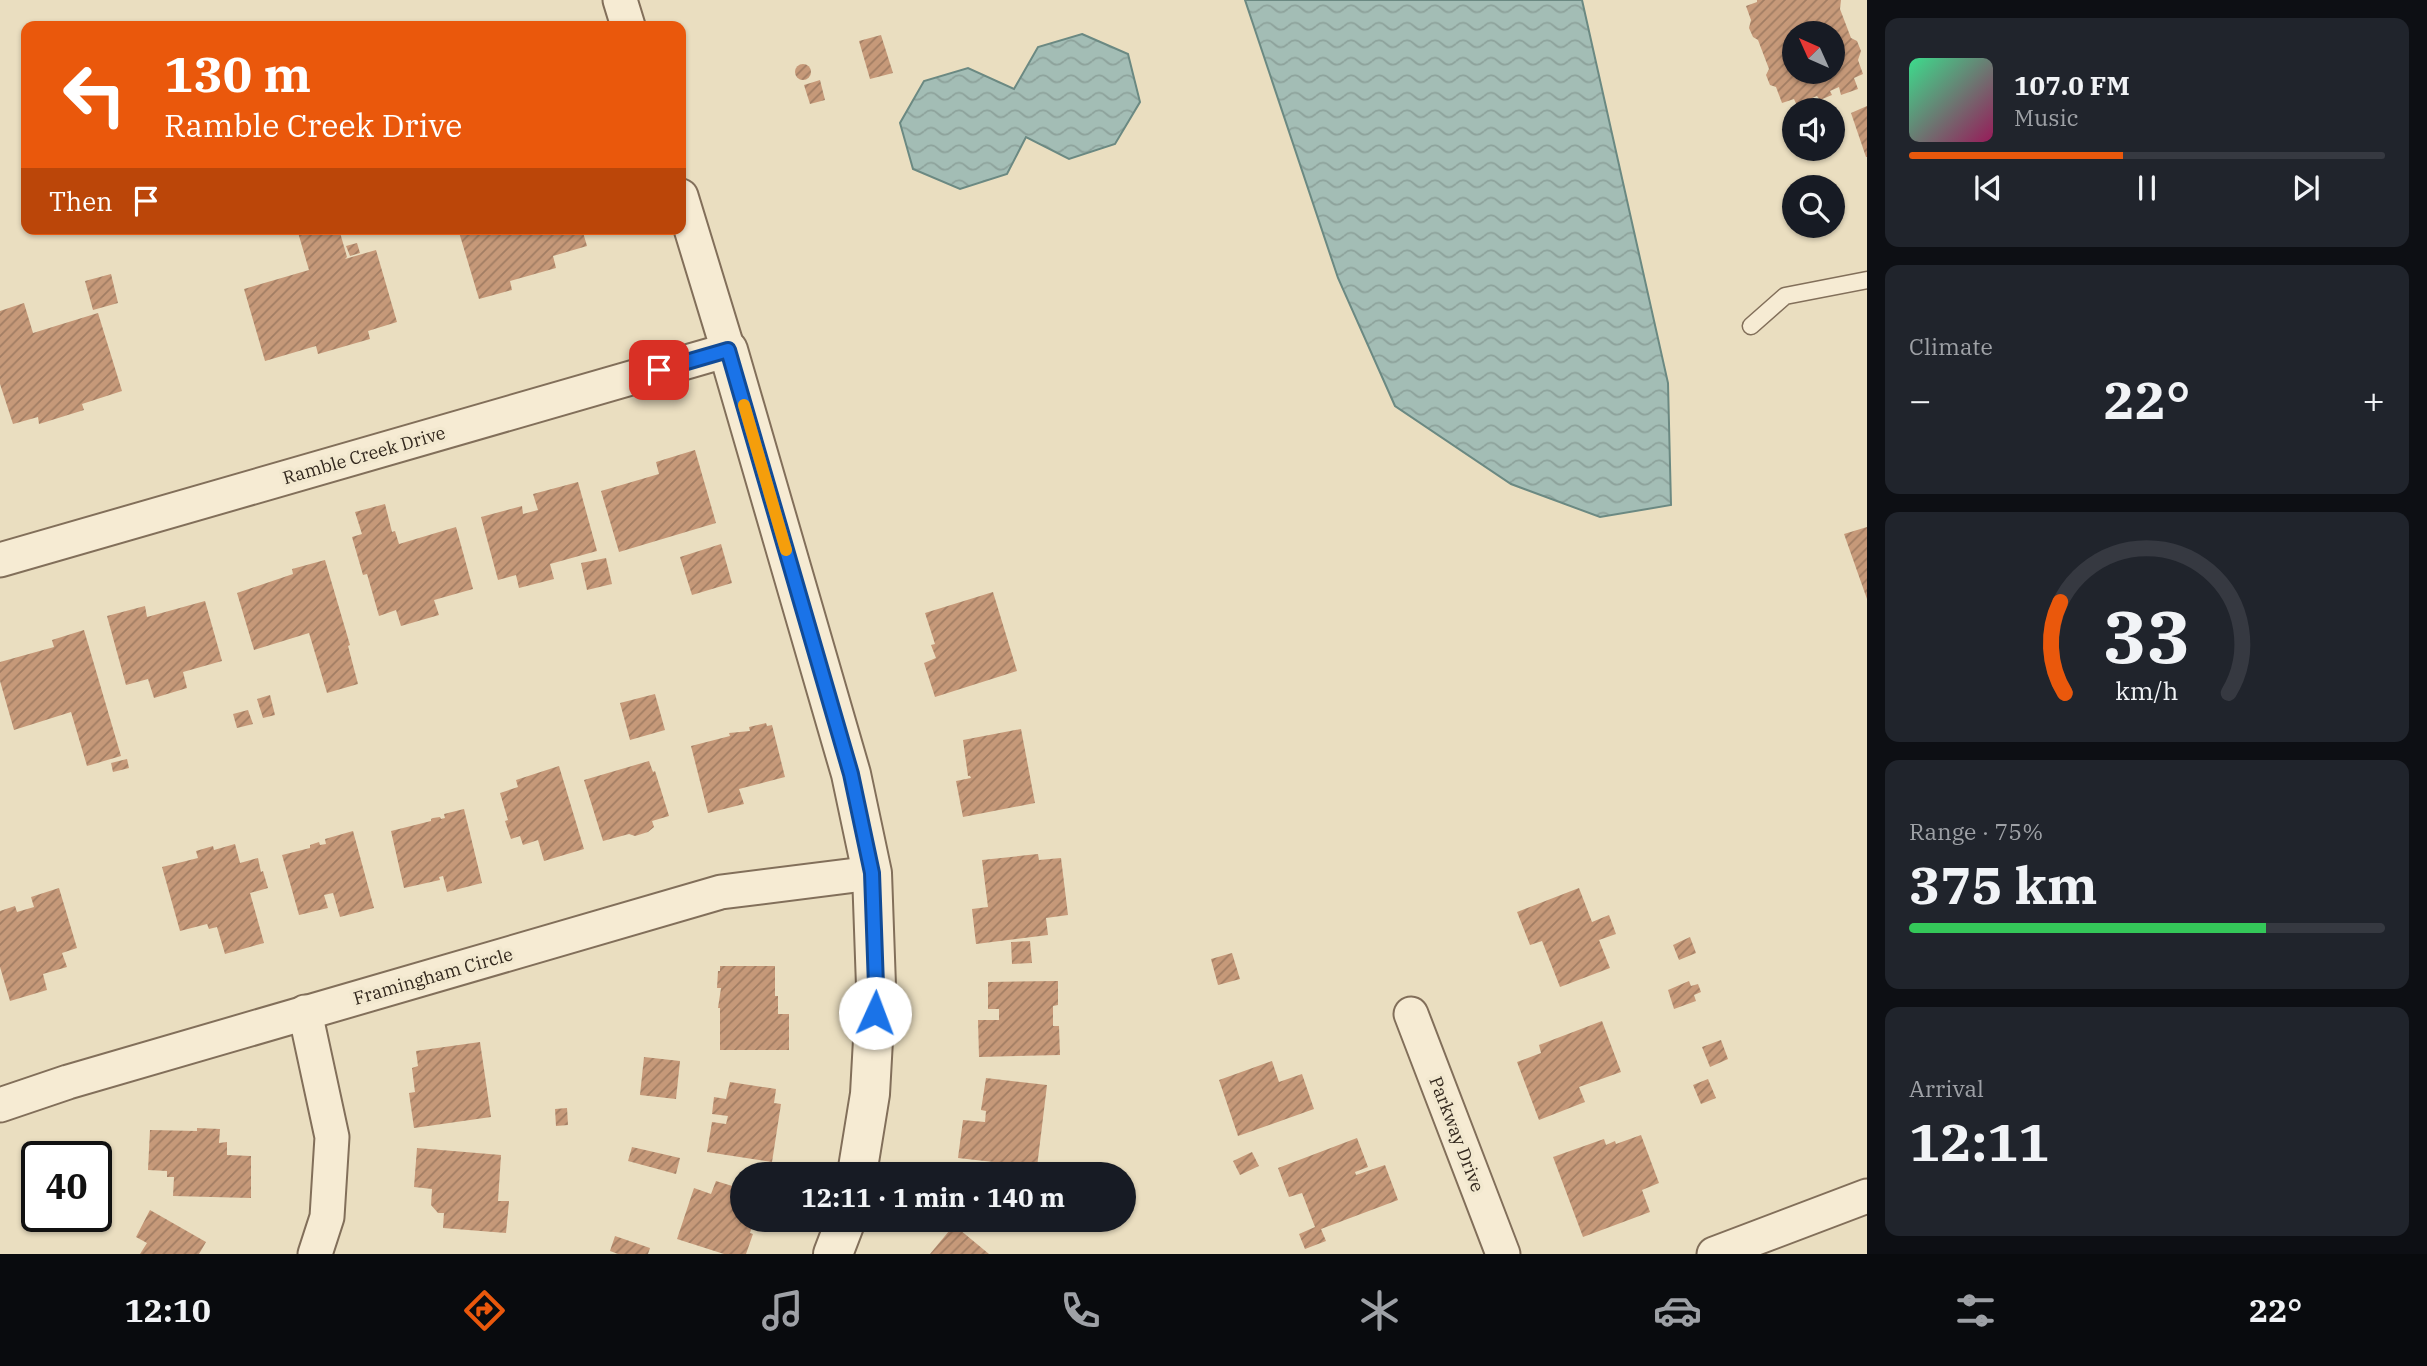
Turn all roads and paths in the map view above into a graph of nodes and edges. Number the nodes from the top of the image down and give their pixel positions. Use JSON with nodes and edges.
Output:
{"nodes":[{"id":1,"x":620,"y":0,"type":"edge"},
{"id":2,"x":626,"y":21,"type":"edge"},
{"id":3,"x":686,"y":212,"type":"edge"},
{"id":4,"x":1867,"y":280,"type":"edge"},
{"id":5,"x":1751,"y":326,"type":"dead end"},
{"id":6,"x":728,"y":350,"type":"junction"},
{"id":7,"x":0,"y":560,"type":"edge"},
{"id":8,"x":872,"y":873,"type":"junction"},
{"id":9,"x":305,"y":1012,"type":"junction"},
{"id":10,"x":1411,"y":1014,"type":"dead end"},
{"id":11,"x":0,"y":1105,"type":"edge"},
{"id":12,"x":859,"y":1162,"type":"edge"},
{"id":13,"x":1867,"y":1196,"type":"edge"},
{"id":14,"x":841,"y":1232,"type":"edge"},
{"id":15,"x":315,"y":1254,"type":"edge"},
{"id":16,"x":833,"y":1254,"type":"edge"},
{"id":17,"x":1503,"y":1254,"type":"edge"},
{"id":18,"x":1714,"y":1254,"type":"edge"}],
"edges":[{"from":1,"to":2,"type":"street"},
{"from":3,"to":6,"type":"street"},
{"from":4,"to":5,"type":"lane"},
{"from":6,"to":7,"type":"street","name":"Ramble Creek Drive"},
{"from":6,"to":8,"type":"street"},
{"from":8,"to":9,"type":"street","name":"Framingham Circle"},
{"from":8,"to":12,"type":"street"},
{"from":9,"to":11,"type":"street","name":"Framingham Circle"},
{"from":9,"to":15,"type":"street"},
{"from":10,"to":17,"type":"street","name":"Parkway Drive"},
{"from":13,"to":18,"type":"street"},
{"from":14,"to":16,"type":"street"}]}
